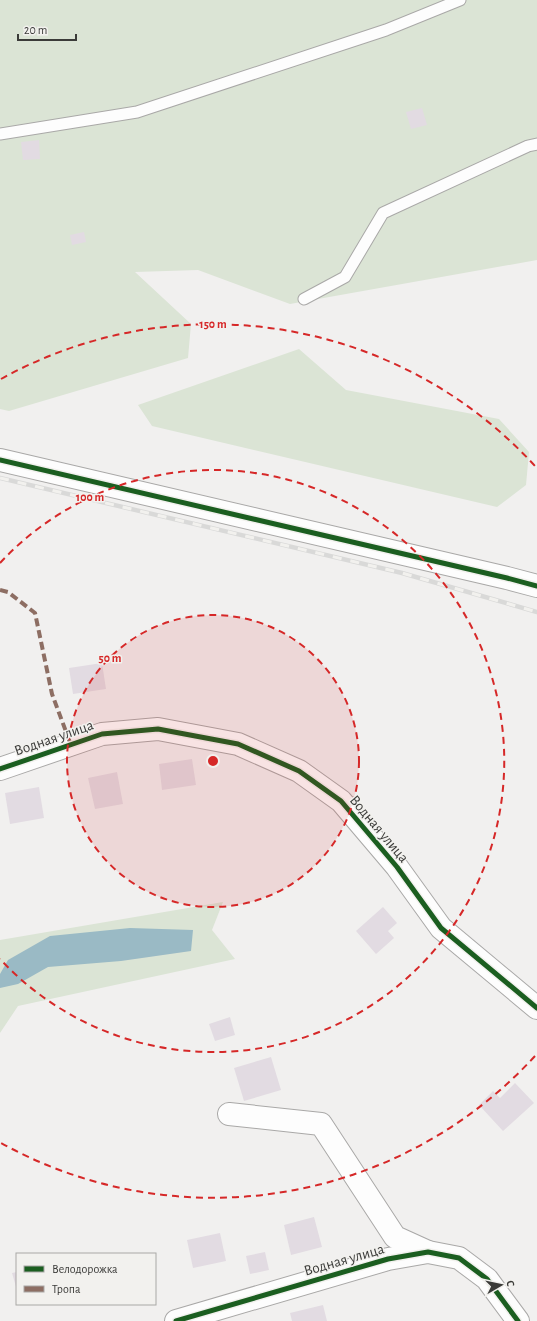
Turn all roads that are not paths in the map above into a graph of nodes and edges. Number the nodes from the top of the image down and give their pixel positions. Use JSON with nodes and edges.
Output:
{"nodes":[{"id":1,"x":460,"y":0,"type":"edge"},
{"id":2,"x":0,"y":134,"type":"edge"},
{"id":3,"x":537,"y":144,"type":"edge"},
{"id":4,"x":304,"y":299,"type":"dead end"},
{"id":5,"x":0,"y":460,"type":"edge"},
{"id":6,"x":537,"y":586,"type":"edge"},
{"id":7,"x":0,"y":769,"type":"edge"},
{"id":8,"x":537,"y":1008,"type":"edge"},
{"id":9,"x":229,"y":1114,"type":"dead end"},
{"id":10,"x":428,"y":1252,"type":"junction"},
{"id":11,"x":176,"y":1321,"type":"edge"},
{"id":12,"x":518,"y":1321,"type":"edge"}],
"edges":[{"from":1,"to":2,"type":"lane"},
{"from":3,"to":4,"type":"lane"},
{"from":5,"to":6,"type":"street"},
{"from":7,"to":8,"type":"street","name":"Водная улица"},
{"from":9,"to":10,"type":"street"},
{"from":10,"to":11,"type":"street","name":"Водная улица"},
{"from":10,"to":12,"type":"street","name":"Водная улица"}]}
